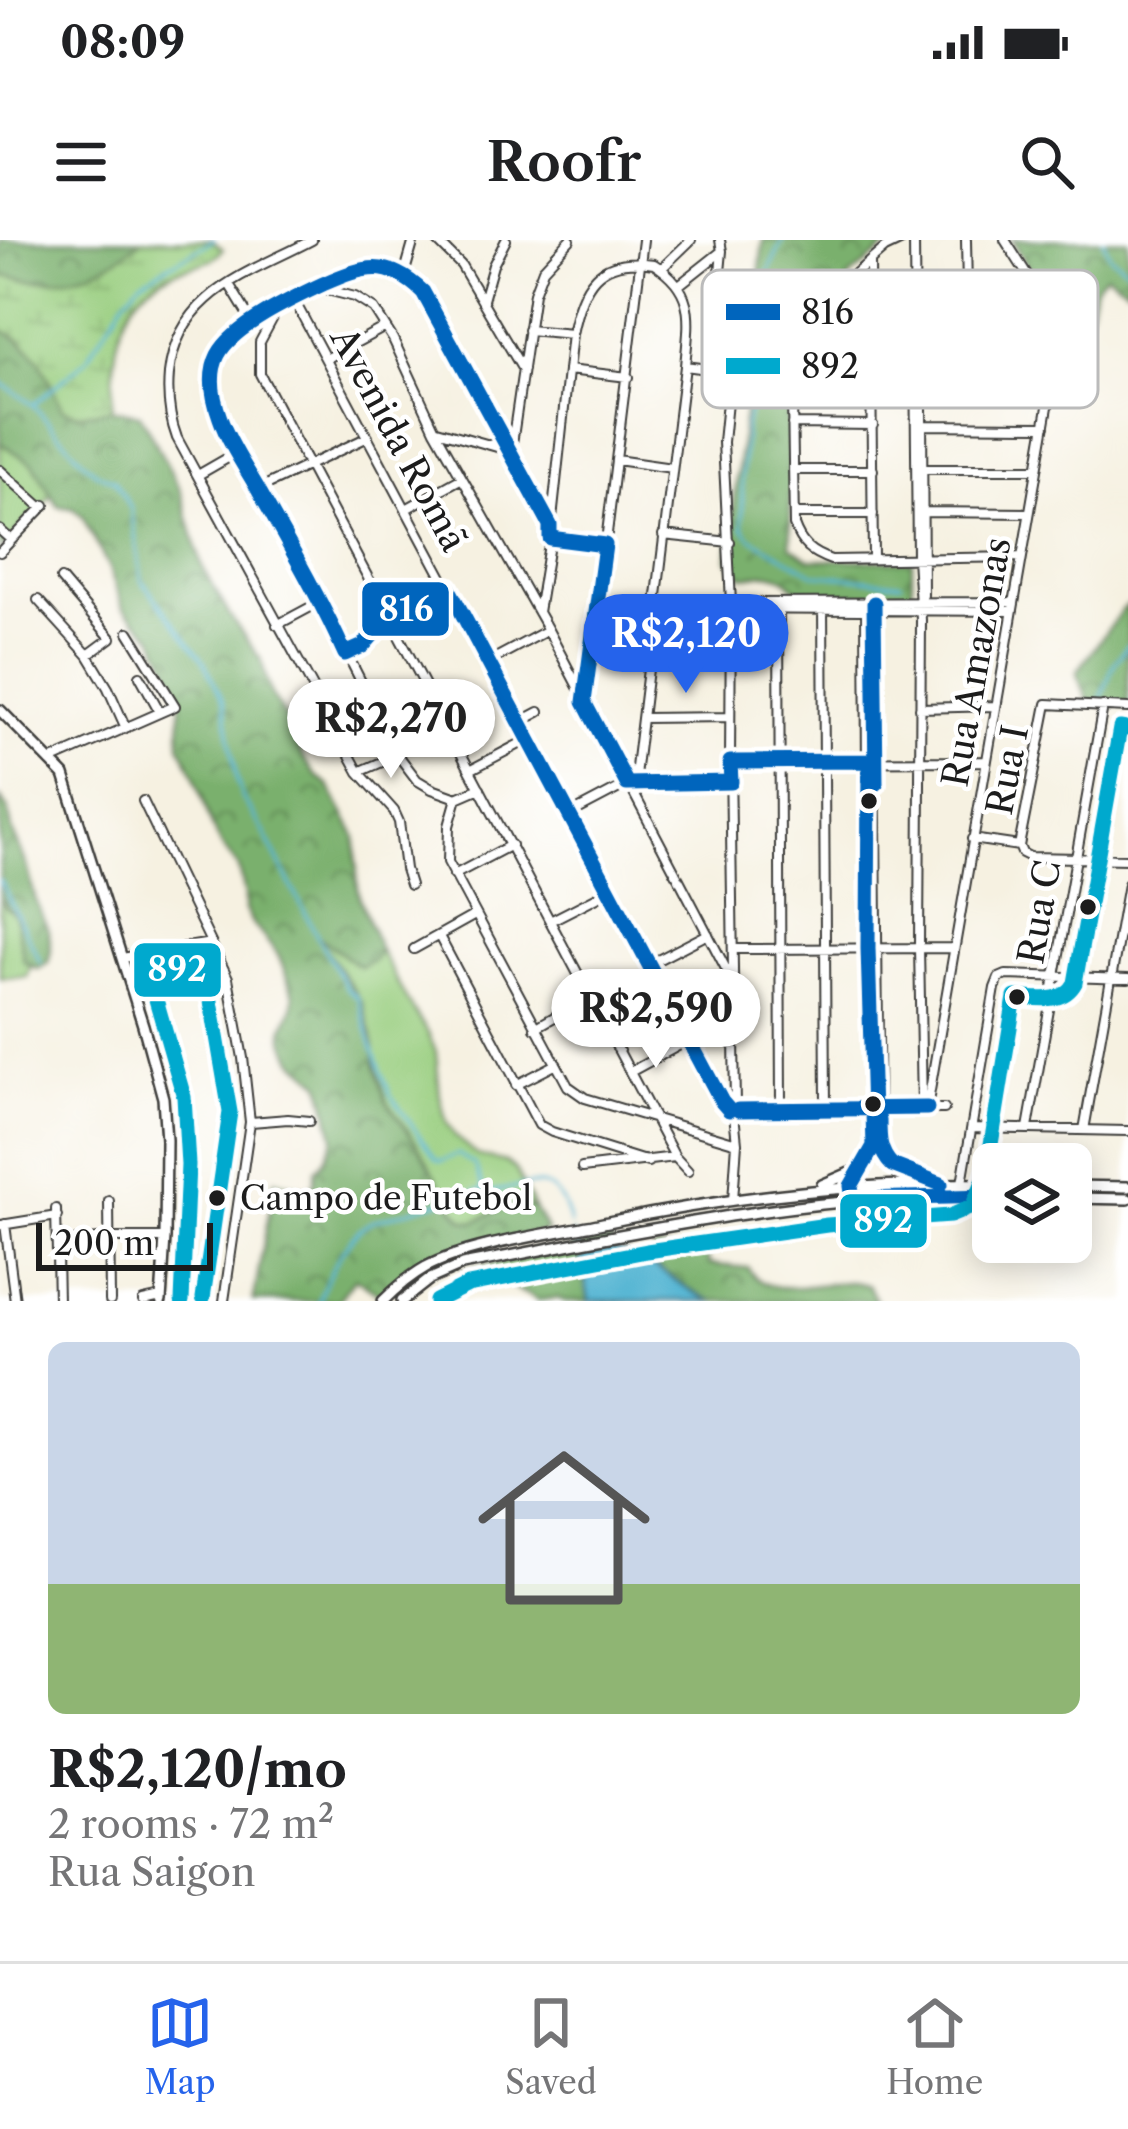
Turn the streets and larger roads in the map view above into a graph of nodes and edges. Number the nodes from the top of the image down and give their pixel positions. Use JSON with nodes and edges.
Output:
{"nodes":[{"id":1,"x":312,"y":240,"type":"edge"},
{"id":2,"x":414,"y":240,"type":"edge"},
{"id":3,"x":436,"y":240,"type":"edge"},
{"id":4,"x":506,"y":240,"type":"edge"},
{"id":5,"x":570,"y":240,"type":"edge"},
{"id":6,"x":643,"y":240,"type":"edge"},
{"id":7,"x":691,"y":240,"type":"edge"},
{"id":8,"x":720,"y":240,"type":"edge"},
{"id":9,"x":902,"y":240,"type":"edge"},
{"id":10,"x":916,"y":240,"type":"edge"},
{"id":11,"x":966,"y":240,"type":"edge"},
{"id":12,"x":1004,"y":240,"type":"edge"},
{"id":13,"x":722,"y":251,"type":"junction"},
{"id":14,"x":870,"y":259,"type":"junction"},
{"id":15,"x":642,"y":262,"type":"junction"},
{"id":16,"x":662,"y":268,"type":"junction"},
{"id":17,"x":720,"y":270,"type":"edge"},
{"id":18,"x":859,"y":270,"type":"edge"},
{"id":19,"x":870,"y":270,"type":"edge"},
{"id":20,"x":917,"y":270,"type":"edge"},
{"id":21,"x":967,"y":270,"type":"edge"},
{"id":22,"x":1024,"y":270,"type":"edge"},
{"id":23,"x":404,"y":275,"type":"junction"},
{"id":24,"x":230,"y":284,"type":"junction"},
{"id":25,"x":679,"y":285,"type":"junction"},
{"id":26,"x":317,"y":288,"type":"junction"},
{"id":27,"x":295,"y":300,"type":"junction"},
{"id":28,"x":482,"y":301,"type":"junction"},
{"id":29,"x":280,"y":308,"type":"junction"},
{"id":30,"x":252,"y":322,"type":"junction"},
{"id":31,"x":385,"y":327,"type":"junction"},
{"id":32,"x":528,"y":330,"type":"junction"},
{"id":33,"x":572,"y":334,"type":"junction"},
{"id":34,"x":326,"y":359,"type":"junction"},
{"id":35,"x":686,"y":366,"type":"junction"},
{"id":36,"x":702,"y":368,"type":"edge"},
{"id":37,"x":568,"y":370,"type":"junction"},
{"id":38,"x":524,"y":371,"type":"junction"},
{"id":39,"x":628,"y":376,"type":"junction"},
{"id":40,"x":726,"y":408,"type":"edge"},
{"id":41,"x":792,"y":408,"type":"edge"},
{"id":42,"x":873,"y":408,"type":"edge"},
{"id":43,"x":919,"y":408,"type":"edge"},
{"id":44,"x":1048,"y":408,"type":"edge"},
{"id":45,"x":792,"y":424,"type":"junction"},
{"id":46,"x":873,"y":424,"type":"junction"},
{"id":47,"x":919,"y":425,"type":"junction"},
{"id":48,"x":1045,"y":425,"type":"junction"},
{"id":49,"x":435,"y":430,"type":"junction"},
{"id":50,"x":368,"y":437,"type":"junction"},
{"id":51,"x":511,"y":451,"type":"junction"},
{"id":52,"x":238,"y":452,"type":"junction"},
{"id":53,"x":616,"y":460,"type":"junction"},
{"id":54,"x":308,"y":467,"type":"junction"},
{"id":55,"x":672,"y":468,"type":"junction"},
{"id":56,"x":923,"y":469,"type":"junction"},
{"id":57,"x":1036,"y":469,"type":"junction"},
{"id":58,"x":0,"y":470,"type":"edge"},
{"id":59,"x":793,"y":470,"type":"junction"},
{"id":60,"x":873,"y":470,"type":"junction"},
{"id":61,"x":198,"y":475,"type":"junction"},
{"id":62,"x":462,"y":478,"type":"junction"},
{"id":63,"x":258,"y":489,"type":"junction"},
{"id":64,"x":406,"y":509,"type":"junction"},
{"id":65,"x":921,"y":512,"type":"junction"},
{"id":66,"x":1029,"y":513,"type":"junction"},
{"id":67,"x":794,"y":514,"type":"junction"},
{"id":68,"x":873,"y":514,"type":"junction"},
{"id":69,"x":550,"y":525,"type":"junction"},
{"id":70,"x":0,"y":530,"type":"edge"},
{"id":71,"x":663,"y":535,"type":"junction"},
{"id":72,"x":550,"y":538,"type":"junction"},
{"id":73,"x":11,"y":540,"type":"junction"},
{"id":74,"x":730,"y":542,"type":"junction"},
{"id":75,"x":605,"y":545,"type":"junction"},
{"id":76,"x":0,"y":552,"type":"edge"},
{"id":77,"x":1021,"y":557,"type":"junction"},
{"id":78,"x":873,"y":558,"type":"junction"},
{"id":79,"x":921,"y":558,"type":"junction"},
{"id":80,"x":61,"y":579,"type":"dead end"},
{"id":81,"x":448,"y":587,"type":"junction"},
{"id":82,"x":38,"y":600,"type":"dead end"},
{"id":83,"x":320,"y":602,"type":"junction"},
{"id":84,"x":731,"y":606,"type":"junction"},
{"id":85,"x":779,"y":607,"type":"junction"},
{"id":86,"x":824,"y":607,"type":"junction"},
{"id":87,"x":870,"y":607,"type":"junction"},
{"id":88,"x":1013,"y":607,"type":"junction"},
{"id":89,"x":921,"y":609,"type":"junction"},
{"id":90,"x":538,"y":612,"type":"junction"},
{"id":91,"x":387,"y":619,"type":"junction"},
{"id":92,"x":277,"y":625,"type":"junction"},
{"id":93,"x":548,"y":630,"type":"junction"},
{"id":94,"x":596,"y":631,"type":"junction"},
{"id":95,"x":129,"y":632,"type":"dead end"},
{"id":96,"x":652,"y":639,"type":"junction"},
{"id":97,"x":363,"y":646,"type":"junction"},
{"id":98,"x":730,"y":647,"type":"junction"},
{"id":99,"x":346,"y":654,"type":"junction"},
{"id":100,"x":88,"y":656,"type":"junction"},
{"id":101,"x":488,"y":662,"type":"junction"},
{"id":102,"x":356,"y":673,"type":"junction"},
{"id":103,"x":140,"y":676,"type":"dead end"},
{"id":104,"x":584,"y":702,"type":"junction"},
{"id":105,"x":996,"y":706,"type":"junction"},
{"id":106,"x":1103,"y":706,"type":"junction"},
{"id":107,"x":920,"y":708,"type":"junction"},
{"id":108,"x":1128,"y":708,"type":"edge"},
{"id":109,"x":0,"y":710,"type":"edge"},
{"id":110,"x":160,"y":712,"type":"junction"},
{"id":111,"x":539,"y":712,"type":"dead end"},
{"id":112,"x":730,"y":717,"type":"junction"},
{"id":113,"x":643,"y":718,"type":"junction"},
{"id":114,"x":520,"y":722,"type":"junction"},
{"id":115,"x":125,"y":727,"type":"junction"},
{"id":116,"x":529,"y":739,"type":"junction"},
{"id":117,"x":398,"y":755,"type":"junction"},
{"id":118,"x":50,"y":760,"type":"junction"},
{"id":119,"x":919,"y":760,"type":"junction"},
{"id":120,"x":825,"y":761,"type":"junction"},
{"id":121,"x":872,"y":761,"type":"junction"},
{"id":122,"x":986,"y":761,"type":"junction"},
{"id":123,"x":730,"y":762,"type":"junction"},
{"id":124,"x":778,"y":762,"type":"junction"},
{"id":125,"x":470,"y":770,"type":"junction"},
{"id":126,"x":359,"y":772,"type":"junction"},
{"id":127,"x":731,"y":782,"type":"junction"},
{"id":128,"x":630,"y":784,"type":"junction"},
{"id":129,"x":480,"y":788,"type":"junction"},
{"id":130,"x":457,"y":798,"type":"junction"},
{"id":131,"x":143,"y":801,"type":"dead end"},
{"id":132,"x":568,"y":815,"type":"junction"},
{"id":133,"x":972,"y":839,"type":"junction"},
{"id":134,"x":511,"y":844,"type":"junction"},
{"id":135,"x":1019,"y":846,"type":"junction"},
{"id":136,"x":1076,"y":857,"type":"junction"},
{"id":137,"x":1128,"y":859,"type":"edge"},
{"id":138,"x":454,"y":875,"type":"junction"},
{"id":139,"x":1128,"y":884,"type":"edge"},
{"id":140,"x":410,"y":885,"type":"dead end"},
{"id":141,"x":609,"y":891,"type":"junction"},
{"id":142,"x":476,"y":915,"type":"junction"},
{"id":143,"x":552,"y":920,"type":"junction"},
{"id":144,"x":708,"y":934,"type":"junction"},
{"id":145,"x":439,"y":936,"type":"junction"},
{"id":146,"x":211,"y":943,"type":"junction"},
{"id":147,"x":919,"y":947,"type":"junction"},
{"id":148,"x":873,"y":948,"type":"junction"},
{"id":149,"x":953,"y":948,"type":"junction"},
{"id":150,"x":415,"y":949,"type":"dead end"},
{"id":151,"x":734,"y":949,"type":"junction"},
{"id":152,"x":826,"y":949,"type":"junction"},
{"id":153,"x":782,"y":950,"type":"junction"},
{"id":154,"x":122,"y":958,"type":"junction"},
{"id":155,"x":648,"y":965,"type":"junction"},
{"id":156,"x":1054,"y":977,"type":"junction"},
{"id":157,"x":1111,"y":979,"type":"junction"},
{"id":158,"x":1128,"y":979,"type":"edge"},
{"id":159,"x":734,"y":983,"type":"junction"},
{"id":160,"x":591,"y":996,"type":"junction"},
{"id":161,"x":535,"y":1028,"type":"junction"},
{"id":162,"x":940,"y":1029,"type":"junction"},
{"id":163,"x":920,"y":1031,"type":"junction"},
{"id":164,"x":689,"y":1040,"type":"junction"},
{"id":165,"x":928,"y":1053,"type":"junction"},
{"id":166,"x":555,"y":1065,"type":"junction"},
{"id":167,"x":921,"y":1066,"type":"junction"},
{"id":168,"x":933,"y":1066,"type":"junction"},
{"id":169,"x":632,"y":1071,"type":"junction"},
{"id":170,"x":516,"y":1085,"type":"junction"},
{"id":171,"x":826,"y":1108,"type":"junction"},
{"id":172,"x":877,"y":1108,"type":"junction"},
{"id":173,"x":924,"y":1108,"type":"junction"},
{"id":174,"x":944,"y":1109,"type":"dead end"},
{"id":175,"x":734,"y":1110,"type":"junction"},
{"id":176,"x":782,"y":1110,"type":"junction"},
{"id":177,"x":657,"y":1120,"type":"junction"},
{"id":178,"x":309,"y":1121,"type":"dead end"},
{"id":179,"x":250,"y":1122,"type":"junction"},
{"id":180,"x":972,"y":1128,"type":"junction"},
{"id":181,"x":1028,"y":1128,"type":"junction"},
{"id":182,"x":1084,"y":1130,"type":"junction"},
{"id":183,"x":1128,"y":1130,"type":"edge"},
{"id":184,"x":737,"y":1143,"type":"junction"},
{"id":185,"x":675,"y":1157,"type":"junction"},
{"id":186,"x":648,"y":1162,"type":"junction"},
{"id":187,"x":892,"y":1165,"type":"junction"},
{"id":188,"x":582,"y":1168,"type":"dead end"},
{"id":189,"x":861,"y":1168,"type":"junction"},
{"id":190,"x":688,"y":1171,"type":"dead end"},
{"id":191,"x":941,"y":1184,"type":"junction"},
{"id":192,"x":962,"y":1184,"type":"junction"},
{"id":193,"x":972,"y":1184,"type":"edge"},
{"id":194,"x":851,"y":1186,"type":"junction"},
{"id":195,"x":1092,"y":1186,"type":"edge"},
{"id":196,"x":1128,"y":1187,"type":"edge"},
{"id":197,"x":812,"y":1189,"type":"junction"},
{"id":198,"x":947,"y":1195,"type":"junction"},
{"id":199,"x":972,"y":1196,"type":"edge"},
{"id":200,"x":860,"y":1198,"type":"junction"},
{"id":201,"x":1092,"y":1198,"type":"edge"},
{"id":202,"x":1128,"y":1199,"type":"edge"},
{"id":203,"x":734,"y":1200,"type":"junction"},
{"id":204,"x":109,"y":1201,"type":"dead end"},
{"id":205,"x":2,"y":1225,"type":"edge"},
{"id":206,"x":110,"y":1238,"type":"junction"},
{"id":207,"x":165,"y":1238,"type":"junction"},
{"id":208,"x":58,"y":1243,"type":"junction"},
{"id":209,"x":161,"y":1299,"type":"edge"},
{"id":210,"x":15,"y":1301,"type":"edge"},
{"id":211,"x":58,"y":1301,"type":"edge"},
{"id":212,"x":110,"y":1301,"type":"edge"},
{"id":213,"x":143,"y":1301,"type":"edge"},
{"id":214,"x":224,"y":1301,"type":"edge"},
{"id":215,"x":383,"y":1301,"type":"edge"},
{"id":216,"x":402,"y":1301,"type":"edge"}],
"edges":[{"from":1,"to":24,"type":"street"},
{"from":2,"to":23,"type":"street"},
{"from":3,"to":28,"type":"street"},
{"from":4,"to":28,"type":"street"},
{"from":5,"to":32,"type":"street"},
{"from":6,"to":15,"type":"street"},
{"from":7,"to":16,"type":"street"},
{"from":8,"to":13,"type":"street"},
{"from":9,"to":14,"type":"street"},
{"from":10,"to":20,"type":"street"},
{"from":11,"to":21,"type":"street"},
{"from":12,"to":22,"type":"street"},
{"from":13,"to":17,"type":"street"},
{"from":13,"to":25,"type":"street"},
{"from":14,"to":18,"type":"street"},
{"from":14,"to":19,"type":"street"},
{"from":15,"to":16,"type":"street"},
{"from":15,"to":33,"type":"street"},
{"from":15,"to":39,"type":"street"},
{"from":16,"to":25,"type":"street"},
{"from":23,"to":26,"type":"street"},
{"from":23,"to":51,"type":"street"},
{"from":24,"to":30,"type":"street"},
{"from":24,"to":61,"type":"street"},
{"from":25,"to":35,"type":"street"},
{"from":26,"to":27,"type":"street"},
{"from":26,"to":31,"type":"street"},
{"from":27,"to":29,"type":"street"},
{"from":27,"to":34,"type":"street","name":"Avenida Romã"},
{"from":28,"to":38,"type":"street"},
{"from":29,"to":30,"type":"street"},
{"from":29,"to":54,"type":"street"},
{"from":30,"to":52,"type":"street"},
{"from":31,"to":34,"type":"street"},
{"from":31,"to":49,"type":"street"},
{"from":32,"to":33,"type":"street"},
{"from":32,"to":38,"type":"street"},
{"from":33,"to":37,"type":"street"},
{"from":34,"to":50,"type":"street","name":"Avenida Romã"},
{"from":35,"to":36,"type":"street"},
{"from":35,"to":55,"type":"street"},
{"from":37,"to":39,"type":"street"},
{"from":37,"to":69,"type":"street"},
{"from":38,"to":51,"type":"street"},
{"from":39,"to":53,"type":"street"},
{"from":40,"to":74,"type":"street"},
{"from":41,"to":45,"type":"street"},
{"from":42,"to":46,"type":"street"},
{"from":43,"to":47,"type":"street"},
{"from":44,"to":48,"type":"street","name":"Rua Amazonas"},
{"from":45,"to":46,"type":"street"},
{"from":45,"to":59,"type":"street"},
{"from":46,"to":60,"type":"street"},
{"from":47,"to":48,"type":"street"},
{"from":47,"to":56,"type":"street"},
{"from":47,"to":65,"type":"street"},
{"from":48,"to":57,"type":"street","name":"Rua Amazonas"},
{"from":49,"to":51,"type":"street"},
{"from":49,"to":62,"type":"street"},
{"from":50,"to":54,"type":"street"},
{"from":50,"to":64,"type":"street","name":"Avenida Romã"},
{"from":51,"to":69,"type":"street"},
{"from":52,"to":61,"type":"street"},
{"from":52,"to":63,"type":"street"},
{"from":53,"to":55,"type":"street"},
{"from":53,"to":75,"type":"street"},
{"from":54,"to":63,"type":"street"},
{"from":54,"to":91,"type":"street"},
{"from":55,"to":71,"type":"street"},
{"from":56,"to":57,"type":"street"},
{"from":56,"to":65,"type":"street"},
{"from":57,"to":66,"type":"street","name":"Rua Amazonas"},
{"from":58,"to":73,"type":"street"},
{"from":59,"to":60,"type":"street"},
{"from":59,"to":67,"type":"street"},
{"from":60,"to":68,"type":"street"},
{"from":61,"to":92,"type":"street"},
{"from":62,"to":64,"type":"street"},
{"from":62,"to":90,"type":"street"},
{"from":63,"to":83,"type":"street"},
{"from":64,"to":81,"type":"street","name":"Avenida Romã"},
{"from":65,"to":66,"type":"street"},
{"from":65,"to":79,"type":"street"},
{"from":66,"to":77,"type":"street","name":"Rua Amazonas"},
{"from":67,"to":68,"type":"street"},
{"from":67,"to":78,"type":"street"},
{"from":68,"to":78,"type":"street"},
{"from":69,"to":72,"type":"street"},
{"from":70,"to":73,"type":"street"},
{"from":71,"to":74,"type":"street"},
{"from":71,"to":96,"type":"street"},
{"from":72,"to":75,"type":"street"},
{"from":72,"to":90,"type":"street"},
{"from":73,"to":76,"type":"street"},
{"from":74,"to":84,"type":"street"},
{"from":75,"to":94,"type":"street"},
{"from":77,"to":79,"type":"street"},
{"from":77,"to":88,"type":"street","name":"Rua Amazonas"},
{"from":78,"to":79,"type":"street"},
{"from":79,"to":89,"type":"street"},
{"from":80,"to":100,"type":"street"},
{"from":81,"to":91,"type":"street"},
{"from":81,"to":101,"type":"street","name":"Avenida Romã"},
{"from":82,"to":100,"type":"street"},
{"from":83,"to":92,"type":"street"},
{"from":83,"to":99,"type":"street"},
{"from":84,"to":85,"type":"street"},
{"from":84,"to":98,"type":"street"},
{"from":85,"to":86,"type":"street"},
{"from":85,"to":124,"type":"street"},
{"from":86,"to":87,"type":"street"},
{"from":86,"to":120,"type":"street"},
{"from":87,"to":89,"type":"street"},
{"from":87,"to":121,"type":"street"},
{"from":88,"to":89,"type":"street"},
{"from":88,"to":105,"type":"street","name":"Rua Amazonas"},
{"from":89,"to":107,"type":"street"},
{"from":90,"to":93,"type":"street"},
{"from":91,"to":97,"type":"street"},
{"from":91,"to":125,"type":"street"},
{"from":92,"to":126,"type":"street"},
{"from":93,"to":101,"type":"street"},
{"from":93,"to":104,"type":"street"},
{"from":94,"to":96,"type":"street"},
{"from":94,"to":104,"type":"street"},
{"from":95,"to":110,"type":"street"},
{"from":96,"to":98,"type":"street"},
{"from":96,"to":113,"type":"street"},
{"from":97,"to":99,"type":"street"},
{"from":97,"to":102,"type":"street"},
{"from":98,"to":112,"type":"street"},
{"from":99,"to":102,"type":"street"},
{"from":100,"to":115,"type":"street"},
{"from":101,"to":114,"type":"street","name":"Avenida Romã"},
{"from":102,"to":117,"type":"street"},
{"from":103,"to":110,"type":"street"},
{"from":104,"to":128,"type":"street"},
{"from":105,"to":107,"type":"street"},
{"from":105,"to":122,"type":"street","name":"Rua Amazonas"},
{"from":106,"to":108,"type":"street"},
{"from":106,"to":135,"type":"street","name":"Rua I"},
{"from":106,"to":136,"type":"street","name":"Rua C"},
{"from":107,"to":119,"type":"street"},
{"from":109,"to":118,"type":"street"},
{"from":110,"to":115,"type":"street"},
{"from":111,"to":114,"type":"street"},
{"from":112,"to":113,"type":"street"},
{"from":112,"to":123,"type":"street"},
{"from":113,"to":128,"type":"street"},
{"from":114,"to":116,"type":"street","name":"Avenida Romã"},
{"from":115,"to":118,"type":"street"},
{"from":116,"to":125,"type":"street"},
{"from":116,"to":132,"type":"street","name":"Avenida Romã"},
{"from":117,"to":126,"type":"street"},
{"from":117,"to":130,"type":"street"},
{"from":118,"to":154,"type":"street"},
{"from":119,"to":121,"type":"street"},
{"from":119,"to":122,"type":"street"},
{"from":119,"to":147,"type":"street"},
{"from":120,"to":121,"type":"street"},
{"from":120,"to":124,"type":"street"},
{"from":120,"to":152,"type":"street"},
{"from":121,"to":148,"type":"street"},
{"from":122,"to":133,"type":"street","name":"Rua Amazonas"},
{"from":123,"to":124,"type":"street"},
{"from":123,"to":127,"type":"street"},
{"from":124,"to":153,"type":"street"},
{"from":125,"to":129,"type":"street"},
{"from":126,"to":140,"type":"street"},
{"from":127,"to":128,"type":"street"},
{"from":127,"to":151,"type":"street"},
{"from":128,"to":132,"type":"street"},
{"from":128,"to":144,"type":"street"},
{"from":129,"to":130,"type":"street"},
{"from":129,"to":134,"type":"street"},
{"from":130,"to":138,"type":"street"},
{"from":131,"to":146,"type":"street"},
{"from":132,"to":141,"type":"street","name":"Avenida Romã"},
{"from":133,"to":135,"type":"street"},
{"from":133,"to":149,"type":"street","name":"Rua Amazonas"},
{"from":134,"to":138,"type":"street"},
{"from":134,"to":143,"type":"street"},
{"from":135,"to":136,"type":"street"},
{"from":136,"to":137,"type":"street"},
{"from":136,"to":156,"type":"street","name":"Rua C"},
{"from":138,"to":142,"type":"street"},
{"from":139,"to":157,"type":"street"},
{"from":141,"to":143,"type":"street"},
{"from":141,"to":155,"type":"street","name":"Avenida Romã"},
{"from":142,"to":145,"type":"street"},
{"from":142,"to":161,"type":"street"},
{"from":143,"to":160,"type":"street"},
{"from":144,"to":155,"type":"street"},
{"from":144,"to":159,"type":"street"},
{"from":145,"to":150,"type":"street"},
{"from":145,"to":170,"type":"street"},
{"from":146,"to":154,"type":"street"},
{"from":146,"to":179,"type":"street"},
{"from":147,"to":148,"type":"street"},
{"from":147,"to":149,"type":"street"},
{"from":147,"to":163,"type":"street"},
{"from":148,"to":152,"type":"street"},
{"from":148,"to":172,"type":"street"},
{"from":149,"to":162,"type":"street","name":"Rua Amazonas"},
{"from":151,"to":153,"type":"street"},
{"from":151,"to":159,"type":"street"},
{"from":152,"to":153,"type":"street"},
{"from":152,"to":171,"type":"street"},
{"from":153,"to":176,"type":"street"},
{"from":154,"to":207,"type":"street"},
{"from":155,"to":164,"type":"street","name":"Avenida Romã"},
{"from":156,"to":157,"type":"street"},
{"from":156,"to":180,"type":"street"},
{"from":156,"to":181,"type":"street","name":"Rua C"},
{"from":157,"to":158,"type":"street"},
{"from":157,"to":182,"type":"street"},
{"from":159,"to":175,"type":"street"},
{"from":160,"to":161,"type":"street"},
{"from":160,"to":169,"type":"street"},
{"from":161,"to":166,"type":"street"},
{"from":162,"to":165,"type":"street"},
{"from":162,"to":168,"type":"street","name":"Rua Amazonas"},
{"from":163,"to":165,"type":"street"},
{"from":163,"to":167,"type":"street"},
{"from":164,"to":169,"type":"street"},
{"from":164,"to":175,"type":"street","name":"Avenida Romã"},
{"from":165,"to":167,"type":"street"},
{"from":165,"to":168,"type":"street"},
{"from":166,"to":170,"type":"street"},
{"from":166,"to":177,"type":"street"},
{"from":167,"to":168,"type":"street"},
{"from":167,"to":173,"type":"street"},
{"from":168,"to":173,"type":"street","name":"Rua Amazonas"},
{"from":169,"to":177,"type":"street"},
{"from":170,"to":186,"type":"street"},
{"from":171,"to":172,"type":"street"},
{"from":171,"to":176,"type":"street"},
{"from":172,"to":173,"type":"street"},
{"from":172,"to":187,"type":"street"},
{"from":172,"to":189,"type":"street"},
{"from":173,"to":174,"type":"street"},
{"from":175,"to":176,"type":"street"},
{"from":175,"to":184,"type":"street"},
{"from":177,"to":184,"type":"street"},
{"from":177,"to":185,"type":"street"},
{"from":178,"to":179,"type":"street"},
{"from":179,"to":214,"type":"street"},
{"from":180,"to":181,"type":"street"},
{"from":180,"to":192,"type":"street"},
{"from":181,"to":182,"type":"street"},
{"from":182,"to":183,"type":"street"},
{"from":184,"to":203,"type":"street"},
{"from":185,"to":186,"type":"street"},
{"from":185,"to":190,"type":"street"},
{"from":186,"to":188,"type":"street"},
{"from":187,"to":189,"type":"street"},
{"from":187,"to":191,"type":"street"},
{"from":189,"to":194,"type":"street"},
{"from":189,"to":197,"type":"street"},
{"from":191,"to":192,"type":"street"},
{"from":191,"to":194,"type":"street"},
{"from":192,"to":193,"type":"street"},
{"from":192,"to":198,"type":"street"},
{"from":194,"to":197,"type":"street"},
{"from":194,"to":200,"type":"street"},
{"from":195,"to":196,"type":"street"},
{"from":197,"to":203,"type":"street"},
{"from":198,"to":199,"type":"street"},
{"from":198,"to":200,"type":"street"},
{"from":200,"to":216,"type":"street"},
{"from":201,"to":202,"type":"street"},
{"from":203,"to":215,"type":"street"},
{"from":204,"to":206,"type":"street"},
{"from":205,"to":208,"type":"street"},
{"from":205,"to":210,"type":"street"},
{"from":206,"to":207,"type":"street"},
{"from":206,"to":208,"type":"street"},
{"from":206,"to":212,"type":"street"},
{"from":207,"to":209,"type":"street"},
{"from":208,"to":211,"type":"street"},
{"from":209,"to":213,"type":"street"}]}
